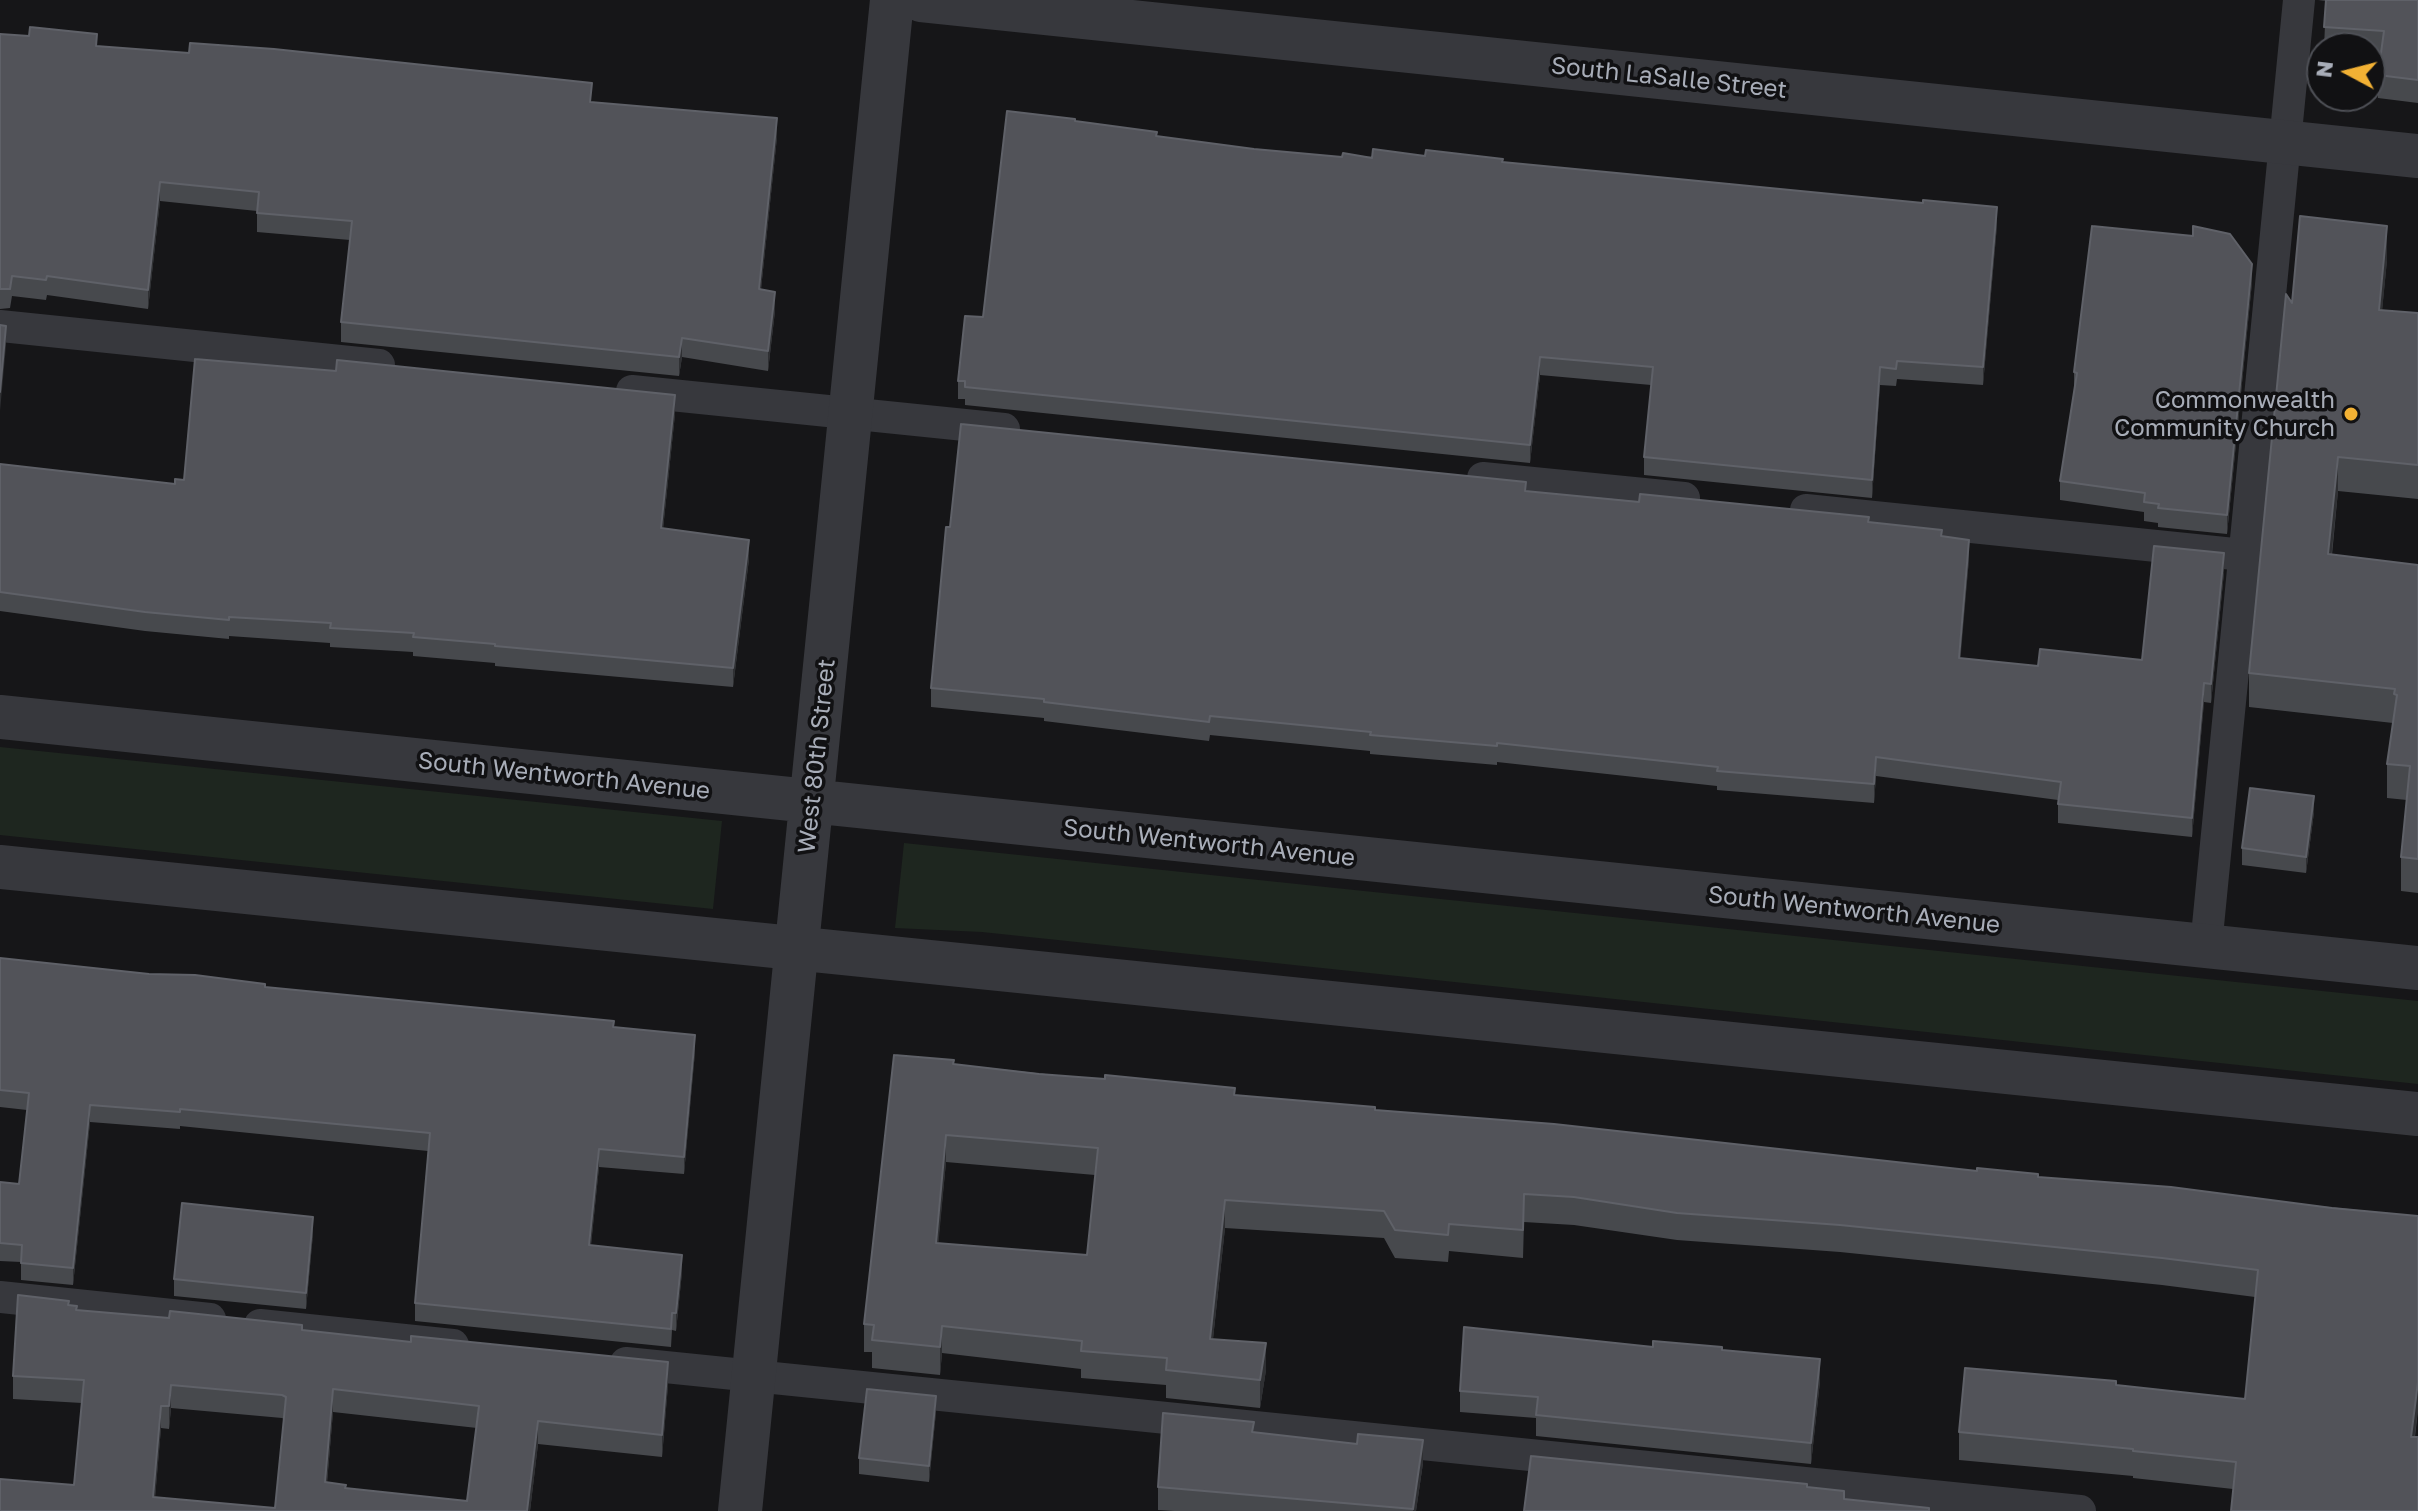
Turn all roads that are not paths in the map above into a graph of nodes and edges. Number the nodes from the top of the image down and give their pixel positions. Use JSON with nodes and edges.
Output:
{"nodes":[{"id":1,"x":892,"y":0,"type":"edge"},
{"id":2,"x":921,"y":0,"type":"edge"},
{"id":3,"x":2299,"y":0,"type":"edge"},
{"id":4,"x":2285,"y":142,"type":"junction"},
{"id":5,"x":2418,"y":156,"type":"edge"},
{"id":6,"x":0,"y":326,"type":"edge"},
{"id":7,"x":410,"y":368,"type":"edge"},
{"id":8,"x":599,"y":387,"type":"edge"},
{"id":9,"x":851,"y":413,"type":"junction"},
{"id":10,"x":1029,"y":432,"type":"edge"},
{"id":11,"x":1455,"y":475,"type":"edge"},
{"id":12,"x":1708,"y":501,"type":"edge"},
{"id":13,"x":1771,"y":507,"type":"edge"},
{"id":14,"x":2244,"y":555,"type":"junction"},
{"id":15,"x":0,"y":717,"type":"edge"},
{"id":16,"x":812,"y":801,"type":"junction"},
{"id":17,"x":0,"y":867,"type":"edge"},
{"id":18,"x":2206,"y":946,"type":"junction"},
{"id":19,"x":798,"y":947,"type":"junction"},
{"id":20,"x":2418,"y":968,"type":"edge"},
{"id":21,"x":2418,"y":1114,"type":"edge"},
{"id":22,"x":0,"y":1297,"type":"edge"},
{"id":23,"x":488,"y":1349,"type":"edge"},
{"id":24,"x":598,"y":1360,"type":"edge"},
{"id":25,"x":754,"y":1376,"type":"junction"},
{"id":26,"x":740,"y":1511,"type":"edge"},
{"id":27,"x":2080,"y":1511,"type":"edge"}],
"edges":[{"from":1,"to":9,"type":"street","name":"West 80th Street"},
{"from":2,"to":4,"type":"street","name":"South LaSalle Street"},
{"from":3,"to":4,"type":"lane"},
{"from":4,"to":5,"type":"street","name":"South LaSalle Street"},
{"from":4,"to":14,"type":"lane"},
{"from":6,"to":7,"type":"lane"},
{"from":8,"to":9,"type":"lane"},
{"from":9,"to":10,"type":"lane"},
{"from":9,"to":16,"type":"street","name":"West 80th Street"},
{"from":11,"to":12,"type":"lane"},
{"from":13,"to":14,"type":"lane"},
{"from":14,"to":18,"type":"lane"},
{"from":15,"to":16,"type":"street","name":"South Wentworth Avenue"},
{"from":16,"to":18,"type":"street","name":"South Wentworth Avenue"},
{"from":16,"to":19,"type":"street","name":"West 80th Street"},
{"from":17,"to":19,"type":"street"},
{"from":18,"to":20,"type":"street","name":"South Wentworth Avenue"},
{"from":19,"to":21,"type":"street"},
{"from":19,"to":25,"type":"street","name":"West 80th Street"},
{"from":22,"to":23,"type":"lane"},
{"from":24,"to":25,"type":"lane"},
{"from":25,"to":26,"type":"street","name":"West 80th Street"},
{"from":25,"to":27,"type":"lane"}]}
